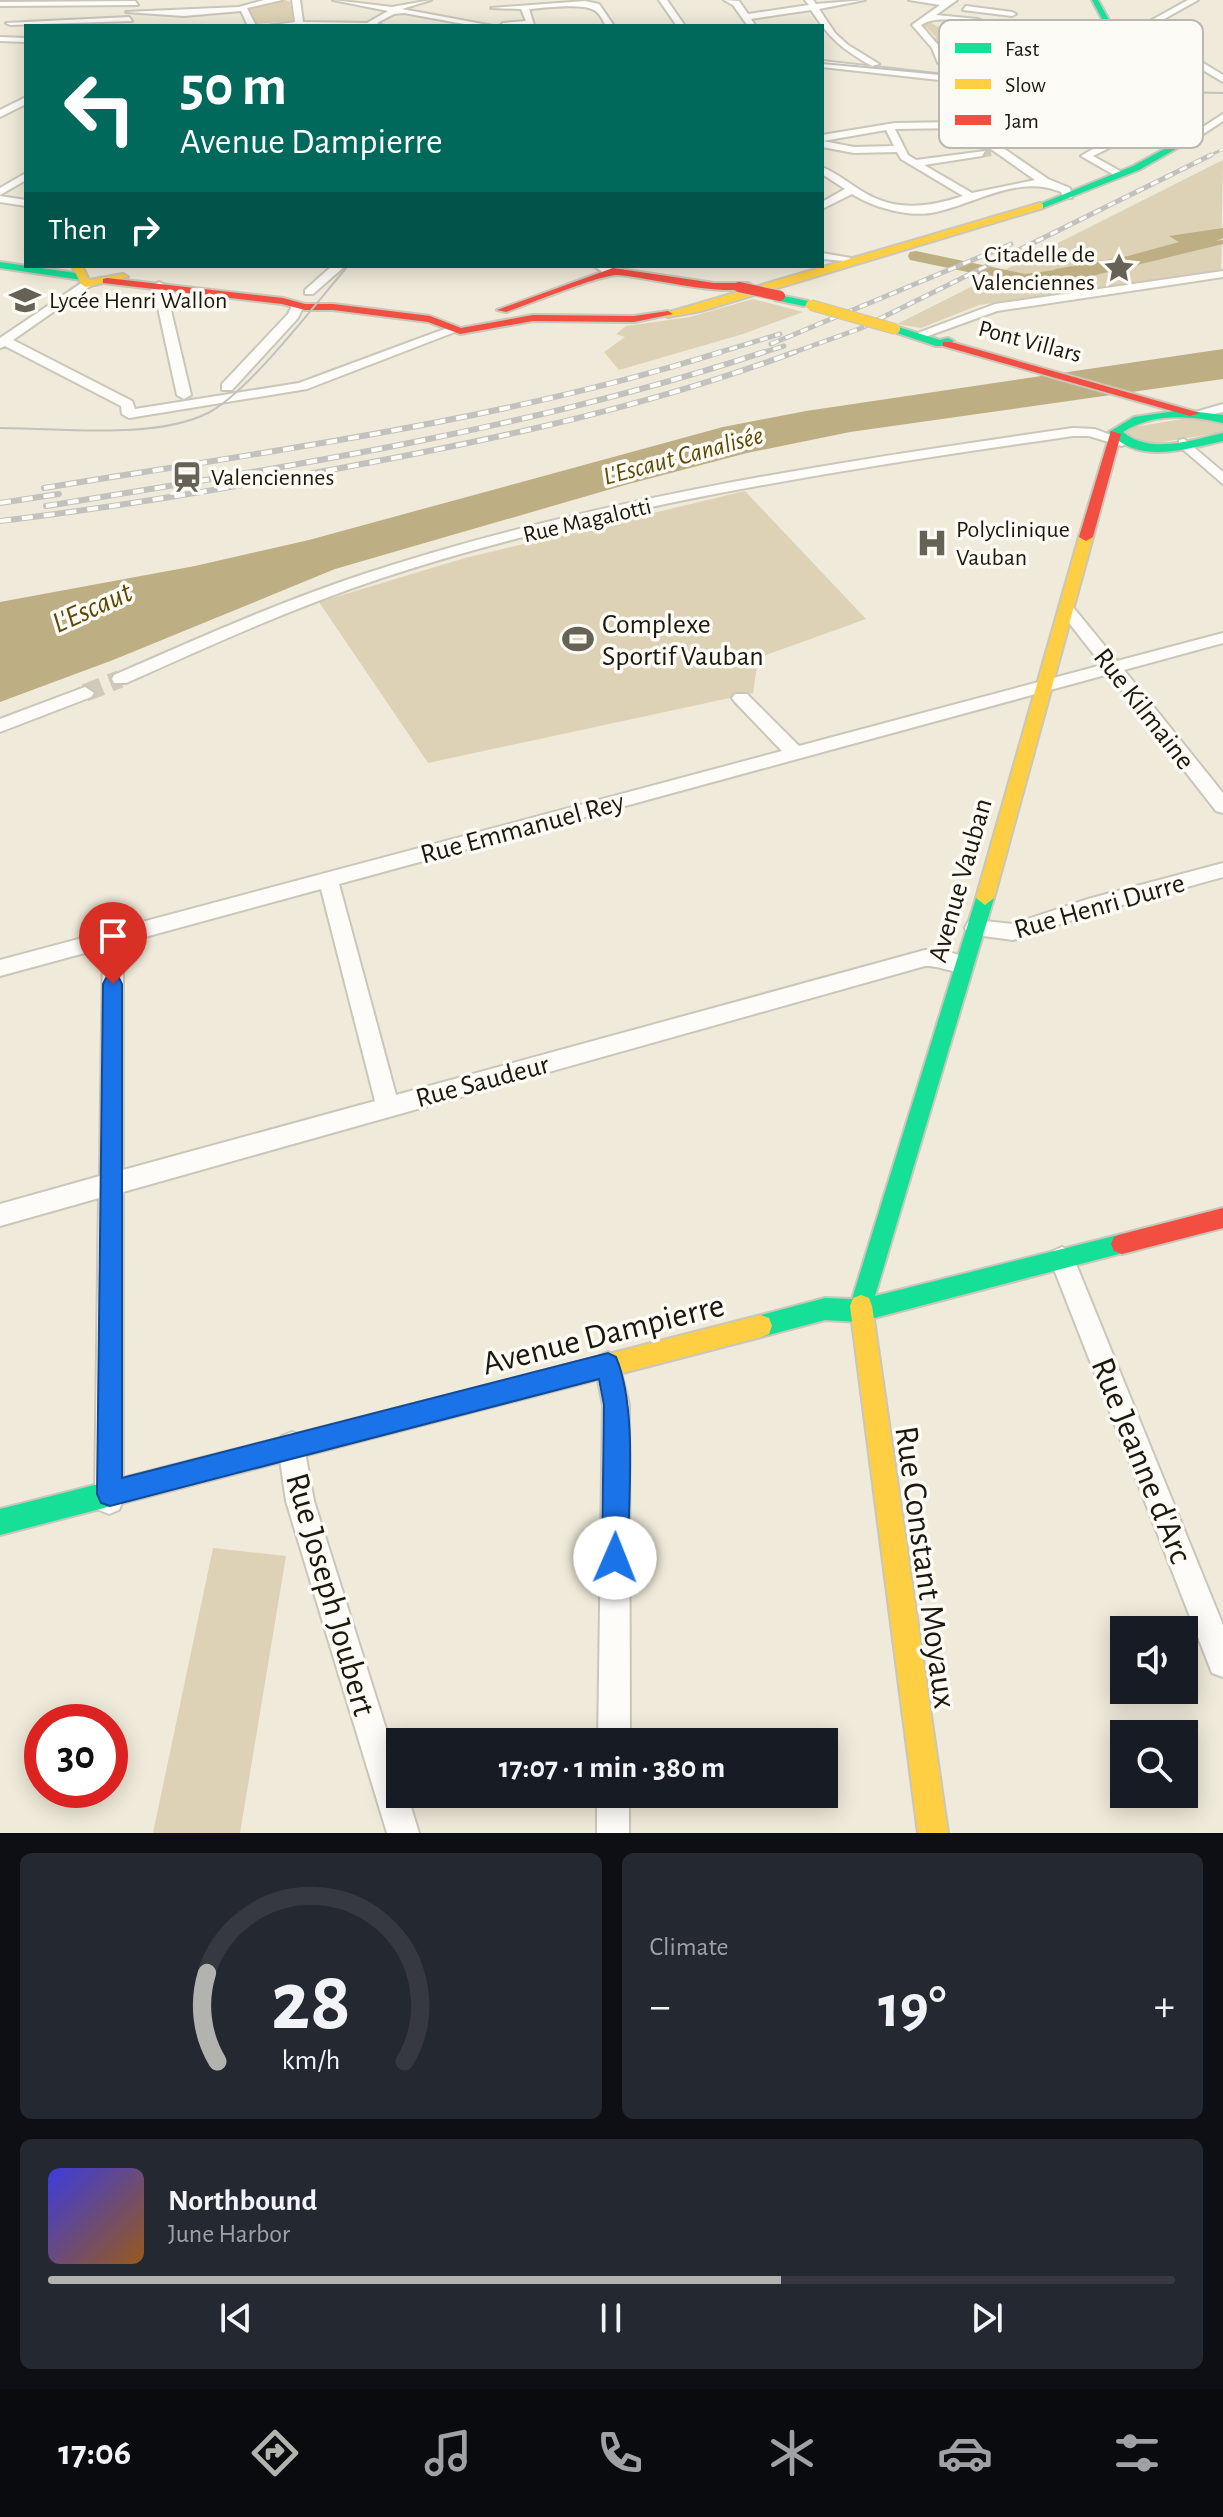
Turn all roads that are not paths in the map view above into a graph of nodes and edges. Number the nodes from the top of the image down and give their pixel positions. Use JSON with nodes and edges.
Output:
{"nodes":[{"id":1,"x":278,"y":0,"type":"edge"},
{"id":2,"x":296,"y":0,"type":"edge"},
{"id":3,"x":337,"y":0,"type":"edge"},
{"id":4,"x":427,"y":0,"type":"edge"},
{"id":5,"x":663,"y":0,"type":"edge"},
{"id":6,"x":728,"y":0,"type":"edge"},
{"id":7,"x":861,"y":0,"type":"edge"},
{"id":8,"x":913,"y":0,"type":"edge"},
{"id":9,"x":1095,"y":0,"type":"edge"},
{"id":10,"x":1102,"y":0,"type":"edge"},
{"id":11,"x":1194,"y":0,"type":"edge"},
{"id":12,"x":135,"y":1,"type":"edge"},
{"id":13,"x":22,"y":3,"type":"edge"},
{"id":14,"x":949,"y":3,"type":"edge"},
{"id":15,"x":494,"y":4,"type":"edge"},
{"id":16,"x":811,"y":4,"type":"edge"},
{"id":17,"x":2,"y":5,"type":"edge"},
{"id":18,"x":524,"y":7,"type":"junction"},
{"id":19,"x":242,"y":9,"type":"junction"},
{"id":20,"x":392,"y":10,"type":"junction"},
{"id":21,"x":404,"y":10,"type":"junction"},
{"id":22,"x":1012,"y":14,"type":"dead end"},
{"id":23,"x":746,"y":17,"type":"junction"},
{"id":24,"x":929,"y":17,"type":"junction"},
{"id":25,"x":131,"y":19,"type":"edge"},
{"id":26,"x":963,"y":20,"type":"edge"},
{"id":27,"x":1106,"y":20,"type":"edge"},
{"id":28,"x":1114,"y":20,"type":"edge"},
{"id":29,"x":1157,"y":20,"type":"edge"},
{"id":30,"x":238,"y":21,"type":"dead end"},
{"id":31,"x":10,"y":23,"type":"junction"},
{"id":32,"x":251,"y":23,"type":"edge"},
{"id":33,"x":530,"y":23,"type":"junction"},
{"id":34,"x":299,"y":24,"type":"edge"},
{"id":35,"x":371,"y":24,"type":"edge"},
{"id":36,"x":478,"y":24,"type":"edge"},
{"id":37,"x":502,"y":24,"type":"edge"},
{"id":38,"x":521,"y":24,"type":"edge"},
{"id":39,"x":534,"y":24,"type":"edge"},
{"id":40,"x":609,"y":24,"type":"edge"},
{"id":41,"x":680,"y":24,"type":"edge"},
{"id":42,"x":750,"y":24,"type":"edge"},
{"id":43,"x":824,"y":24,"type":"edge"},
{"id":44,"x":824,"y":24,"type":"edge"},
{"id":45,"x":0,"y":38,"type":"edge"},
{"id":46,"x":24,"y":40,"type":"edge"},
{"id":47,"x":845,"y":47,"type":"junction"},
{"id":48,"x":936,"y":47,"type":"junction"},
{"id":49,"x":939,"y":47,"type":"edge"},
{"id":50,"x":939,"y":56,"type":"edge"},
{"id":51,"x":824,"y":61,"type":"edge"},
{"id":52,"x":824,"y":62,"type":"edge"},
{"id":53,"x":824,"y":62,"type":"edge"},
{"id":54,"x":875,"y":64,"type":"junction"},
{"id":55,"x":1203,"y":67,"type":"edge"},
{"id":56,"x":939,"y":68,"type":"edge"},
{"id":57,"x":904,"y":71,"type":"junction"},
{"id":58,"x":939,"y":76,"type":"edge"},
{"id":59,"x":1222,"y":79,"type":"edge"},
{"id":60,"x":24,"y":101,"type":"edge"},
{"id":61,"x":0,"y":114,"type":"edge"},
{"id":62,"x":1223,"y":117,"type":"edge"},
{"id":63,"x":939,"y":125,"type":"edge"},
{"id":64,"x":1203,"y":127,"type":"edge"},
{"id":65,"x":890,"y":129,"type":"junction"},
{"id":66,"x":824,"y":142,"type":"edge"},
{"id":67,"x":824,"y":142,"type":"edge"},
{"id":68,"x":992,"y":148,"type":"tunnel mouth"},
{"id":69,"x":1101,"y":148,"type":"edge"},
{"id":70,"x":1161,"y":148,"type":"edge"},
{"id":71,"x":1163,"y":148,"type":"edge"},
{"id":72,"x":899,"y":149,"type":"junction"},
{"id":73,"x":982,"y":153,"type":"tunnel mouth"},
{"id":74,"x":914,"y":163,"type":"junction"},
{"id":75,"x":1116,"y":173,"type":"junction"},
{"id":76,"x":824,"y":174,"type":"edge"},
{"id":77,"x":24,"y":178,"type":"edge"},
{"id":78,"x":1044,"y":181,"type":"junction"},
{"id":79,"x":24,"y":190,"type":"edge"},
{"id":80,"x":852,"y":190,"type":"junction"},
{"id":81,"x":1067,"y":193,"type":"junction"},
{"id":82,"x":2,"y":194,"type":"edge"},
{"id":83,"x":972,"y":197,"type":"junction"},
{"id":84,"x":24,"y":202,"type":"edge"},
{"id":85,"x":824,"y":205,"type":"edge"},
{"id":86,"x":952,"y":231,"type":"junction"},
{"id":87,"x":0,"y":255,"type":"edge"},
{"id":88,"x":824,"y":256,"type":"edge"},
{"id":89,"x":24,"y":258,"type":"edge"},
{"id":90,"x":845,"y":258,"type":"junction"},
{"id":91,"x":0,"y":265,"type":"edge"},
{"id":92,"x":824,"y":265,"type":"edge"},
{"id":93,"x":337,"y":268,"type":"edge"},
{"id":94,"x":814,"y":268,"type":"edge"},
{"id":95,"x":628,"y":269,"type":"edge"},
{"id":96,"x":604,"y":273,"type":"edge"},
{"id":97,"x":153,"y":274,"type":"edge"},
{"id":98,"x":1223,"y":274,"type":"edge"},
{"id":99,"x":82,"y":276,"type":"edge"},
{"id":100,"x":674,"y":283,"type":"junction"},
{"id":101,"x":738,"y":289,"type":"junction"},
{"id":102,"x":309,"y":299,"type":"junction"},
{"id":103,"x":808,"y":304,"type":"junction"},
{"id":104,"x":527,"y":311,"type":"junction"},
{"id":105,"x":466,"y":314,"type":"junction"},
{"id":106,"x":961,"y":319,"type":"junction"},
{"id":107,"x":450,"y":328,"type":"junction"},
{"id":108,"x":919,"y":334,"type":"junction"},
{"id":109,"x":3,"y":342,"type":"edge"},
{"id":110,"x":948,"y":343,"type":"junction"},
{"id":111,"x":1100,"y":385,"type":"junction"},
{"id":112,"x":227,"y":387,"type":"junction"},
{"id":113,"x":259,"y":393,"type":"junction"},
{"id":114,"x":184,"y":395,"type":"junction"},
{"id":115,"x":127,"y":404,"type":"junction"},
{"id":116,"x":1213,"y":414,"type":"edge"},
{"id":117,"x":1121,"y":431,"type":"junction"},
{"id":118,"x":1223,"y":437,"type":"edge"},
{"id":119,"x":1184,"y":443,"type":"junction"},
{"id":120,"x":1150,"y":448,"type":"junction"},
{"id":121,"x":1109,"y":463,"type":"junction"},
{"id":122,"x":1223,"y":480,"type":"edge"},
{"id":123,"x":1067,"y":610,"type":"junction"},
{"id":124,"x":1223,"y":638,"type":"edge"},
{"id":125,"x":1114,"y":668,"type":"junction"},
{"id":126,"x":120,"y":679,"type":"tunnel mouth"},
{"id":127,"x":1044,"y":687,"type":"junction"},
{"id":128,"x":85,"y":693,"type":"tunnel mouth"},
{"id":129,"x":741,"y":698,"type":"dead end"},
{"id":130,"x":0,"y":726,"type":"edge"},
{"id":131,"x":795,"y":753,"type":"junction"},
{"id":132,"x":1223,"y":806,"type":"edge"},
{"id":133,"x":1223,"y":870,"type":"edge"},
{"id":134,"x":328,"y":880,"type":"junction"},
{"id":135,"x":975,"y":928,"type":"junction"},
{"id":136,"x":113,"y":937,"type":"junction"},
{"id":137,"x":964,"y":965,"type":"junction"},
{"id":138,"x":0,"y":968,"type":"edge"},
{"id":139,"x":388,"y":1107,"type":"junction"},
{"id":140,"x":111,"y":1183,"type":"junction"},
{"id":141,"x":0,"y":1215,"type":"edge"},
{"id":142,"x":1223,"y":1218,"type":"edge"},
{"id":143,"x":1062,"y":1259,"type":"junction"},
{"id":144,"x":859,"y":1311,"type":"junction"},
{"id":145,"x":610,"y":1373,"type":"junction"},
{"id":146,"x":293,"y":1455,"type":"junction"},
{"id":147,"x":109,"y":1503,"type":"junction"},
{"id":148,"x":0,"y":1522,"type":"edge"},
{"id":149,"x":14,"y":1538,"type":"dead end"},
{"id":150,"x":1223,"y":1662,"type":"edge"},
{"id":151,"x":614,"y":1728,"type":"edge"},
{"id":152,"x":613,"y":1808,"type":"edge"},
{"id":153,"x":403,"y":1833,"type":"edge"},
{"id":154,"x":613,"y":1833,"type":"edge"},
{"id":155,"x":933,"y":1833,"type":"edge"}],
"edges":[{"from":1,"to":19,"type":"street"},
{"from":2,"to":34,"type":"street"},
{"from":3,"to":20,"type":"street"},
{"from":4,"to":21,"type":"street"},
{"from":5,"to":41,"type":"street"},
{"from":6,"to":23,"type":"street"},
{"from":7,"to":16,"type":"street"},
{"from":8,"to":14,"type":"street"},
{"from":9,"to":27,"type":"main road"},
{"from":10,"to":28,"type":"main road"},
{"from":11,"to":29,"type":"street"},
{"from":12,"to":13,"type":"street"},
{"from":12,"to":25,"type":"street"},
{"from":13,"to":17,"type":"street"},
{"from":13,"to":31,"type":"street"},
{"from":14,"to":22,"type":"street"},
{"from":14,"to":24,"type":"street"},
{"from":15,"to":18,"type":"street"},
{"from":15,"to":37,"type":"street"},
{"from":16,"to":23,"type":"street"},
{"from":16,"to":43,"type":"street"},
{"from":18,"to":33,"type":"street"},
{"from":18,"to":40,"type":"street"},
{"from":19,"to":25,"type":"street"},
{"from":19,"to":32,"type":"street"},
{"from":20,"to":21,"type":"street"},
{"from":20,"to":35,"type":"street"},
{"from":21,"to":36,"type":"street"},
{"from":23,"to":42,"type":"street"},
{"from":24,"to":26,"type":"street"},
{"from":24,"to":48,"type":"street"},
{"from":25,"to":31,"type":"street"},
{"from":30,"to":32,"type":"street"},
{"from":31,"to":45,"type":"street"},
{"from":33,"to":38,"type":"street"},
{"from":33,"to":39,"type":"street"},
{"from":44,"to":47,"type":"street"},
{"from":45,"to":46,"type":"street"},
{"from":47,"to":51,"type":"street"},
{"from":47,"to":54,"type":"street"},
{"from":48,"to":49,"type":"street"},
{"from":48,"to":50,"type":"street"},
{"from":52,"to":54,"type":"street"},
{"from":53,"to":57,"type":"street"},
{"from":54,"to":57,"type":"street"},
{"from":55,"to":59,"type":"street"},
{"from":56,"to":57,"type":"street"},
{"from":57,"to":58,"type":"street"},
{"from":60,"to":61,"type":"street"},
{"from":62,"to":64,"type":"street"},
{"from":63,"to":65,"type":"street"},
{"from":65,"to":66,"type":"street"},
{"from":65,"to":72,"type":"street"},
{"from":67,"to":72,"type":"street"},
{"from":68,"to":78,"type":"street"},
{"from":69,"to":75,"type":"street"},
{"from":70,"to":75,"type":"main road"},
{"from":71,"to":81,"type":"main road"},
{"from":72,"to":74,"type":"street"},
{"from":73,"to":74,"type":"street"},
{"from":74,"to":83,"type":"street"},
{"from":75,"to":81,"type":"main road"},
{"from":76,"to":80,"type":"street"},
{"from":77,"to":82,"type":"street"},
{"from":78,"to":81,"type":"street"},
{"from":78,"to":83,"type":"street"},
{"from":79,"to":82,"type":"street"},
{"from":80,"to":83,"type":"street"},
{"from":80,"to":85,"type":"street"},
{"from":81,"to":86,"type":"main road"},
{"from":82,"to":84,"type":"street"},
{"from":86,"to":90,"type":"main road"},
{"from":86,"to":103,"type":"main road"},
{"from":86,"to":104,"type":"main road"},
{"from":87,"to":89,"type":"main road"},
{"from":88,"to":90,"type":"street"},
{"from":90,"to":92,"type":"main road"},
{"from":91,"to":99,"type":"main road"},
{"from":93,"to":102,"type":"street"},
{"from":94,"to":101,"type":"main road"},
{"from":95,"to":96,"type":"main road"},
{"from":95,"to":100,"type":"main road"},
{"from":96,"to":100,"type":"main road"},
{"from":96,"to":104,"type":"main road"},
{"from":97,"to":99,"type":"main road"},
{"from":97,"to":102,"type":"main road"},
{"from":97,"to":114,"type":"street"},
{"from":98,"to":106,"type":"street"},
{"from":99,"to":109,"type":"street"},
{"from":100,"to":101,"type":"main road"},
{"from":101,"to":103,"type":"main road","bridge":true},
{"from":102,"to":105,"type":"main road"},
{"from":102,"to":107,"type":"main road"},
{"from":102,"to":112,"type":"street"},
{"from":103,"to":108,"type":"main road","bridge":true},
{"from":104,"to":105,"type":"main road"},
{"from":104,"to":107,"type":"main road"},
{"from":105,"to":107,"type":"main road"},
{"from":106,"to":108,"type":"street"},
{"from":106,"to":110,"type":"street"},
{"from":107,"to":113,"type":"street"},
{"from":108,"to":110,"type":"main road","name":"Pont Villars"},
{"from":109,"to":115,"type":"street"},
{"from":110,"to":111,"type":"main road","name":"Pont Villars"},
{"from":111,"to":116,"type":"main road","name":"Pont Villars"},
{"from":111,"to":117,"type":"main road","name":"Pont Villars"},
{"from":112,"to":113,"type":"street"},
{"from":112,"to":114,"type":"street"},
{"from":113,"to":115,"type":"street"},
{"from":114,"to":115,"type":"street"},
{"from":116,"to":117,"type":"main road"},
{"from":117,"to":120,"type":"main road"},
{"from":117,"to":121,"type":"main road","name":"Avenue Vauban"},
{"from":117,"to":126,"type":"street","name":"Rue Magalotti"},
{"from":118,"to":119,"type":"main road"},
{"from":119,"to":120,"type":"main road"},
{"from":119,"to":122,"type":"street"},
{"from":120,"to":121,"type":"main road"},
{"from":121,"to":123,"type":"main road","name":"Avenue Vauban"},
{"from":123,"to":125,"type":"street","name":"Rue Kilmaine"},
{"from":123,"to":127,"type":"main road","name":"Avenue Vauban"},
{"from":124,"to":125,"type":"street","name":"Rue Emmanuel Rey"},
{"from":125,"to":127,"type":"street","name":"Rue Emmanuel Rey"},
{"from":125,"to":132,"type":"street","name":"Rue Kilmaine"},
{"from":127,"to":131,"type":"street","name":"Rue Emmanuel Rey"},
{"from":127,"to":135,"type":"main road","name":"Avenue Vauban"},
{"from":128,"to":130,"type":"street"},
{"from":129,"to":131,"type":"street"},
{"from":131,"to":134,"type":"street","name":"Rue Emmanuel Rey"},
{"from":133,"to":135,"type":"street","name":"Rue Henri Durre"},
{"from":134,"to":136,"type":"street","name":"Rue Emmanuel Rey"},
{"from":134,"to":139,"type":"street"},
{"from":135,"to":137,"type":"main road","name":"Avenue Vauban"},
{"from":136,"to":138,"type":"street","name":"Rue Emmanuel Rey"},
{"from":136,"to":140,"type":"street"},
{"from":137,"to":139,"type":"street","name":"Rue Saudeur"},
{"from":137,"to":144,"type":"main road","name":"Avenue Vauban"},
{"from":139,"to":140,"type":"street","name":"Rue Saudeur"},
{"from":140,"to":141,"type":"street","name":"Rue Saudeur"},
{"from":140,"to":147,"type":"street"},
{"from":142,"to":143,"type":"main road"},
{"from":143,"to":144,"type":"main road"},
{"from":143,"to":150,"type":"street","name":"Rue Jeanne d'Arc"},
{"from":144,"to":145,"type":"main road"},
{"from":144,"to":155,"type":"main road","name":"Rue Constant Moyaux"},
{"from":145,"to":146,"type":"main road"},
{"from":145,"to":151,"type":"street"},
{"from":146,"to":147,"type":"main road"},
{"from":146,"to":153,"type":"street","name":"Rue Joseph Joubert"},
{"from":147,"to":148,"type":"main road"},
{"from":147,"to":149,"type":"main road"},
{"from":152,"to":154,"type":"street"}]}
